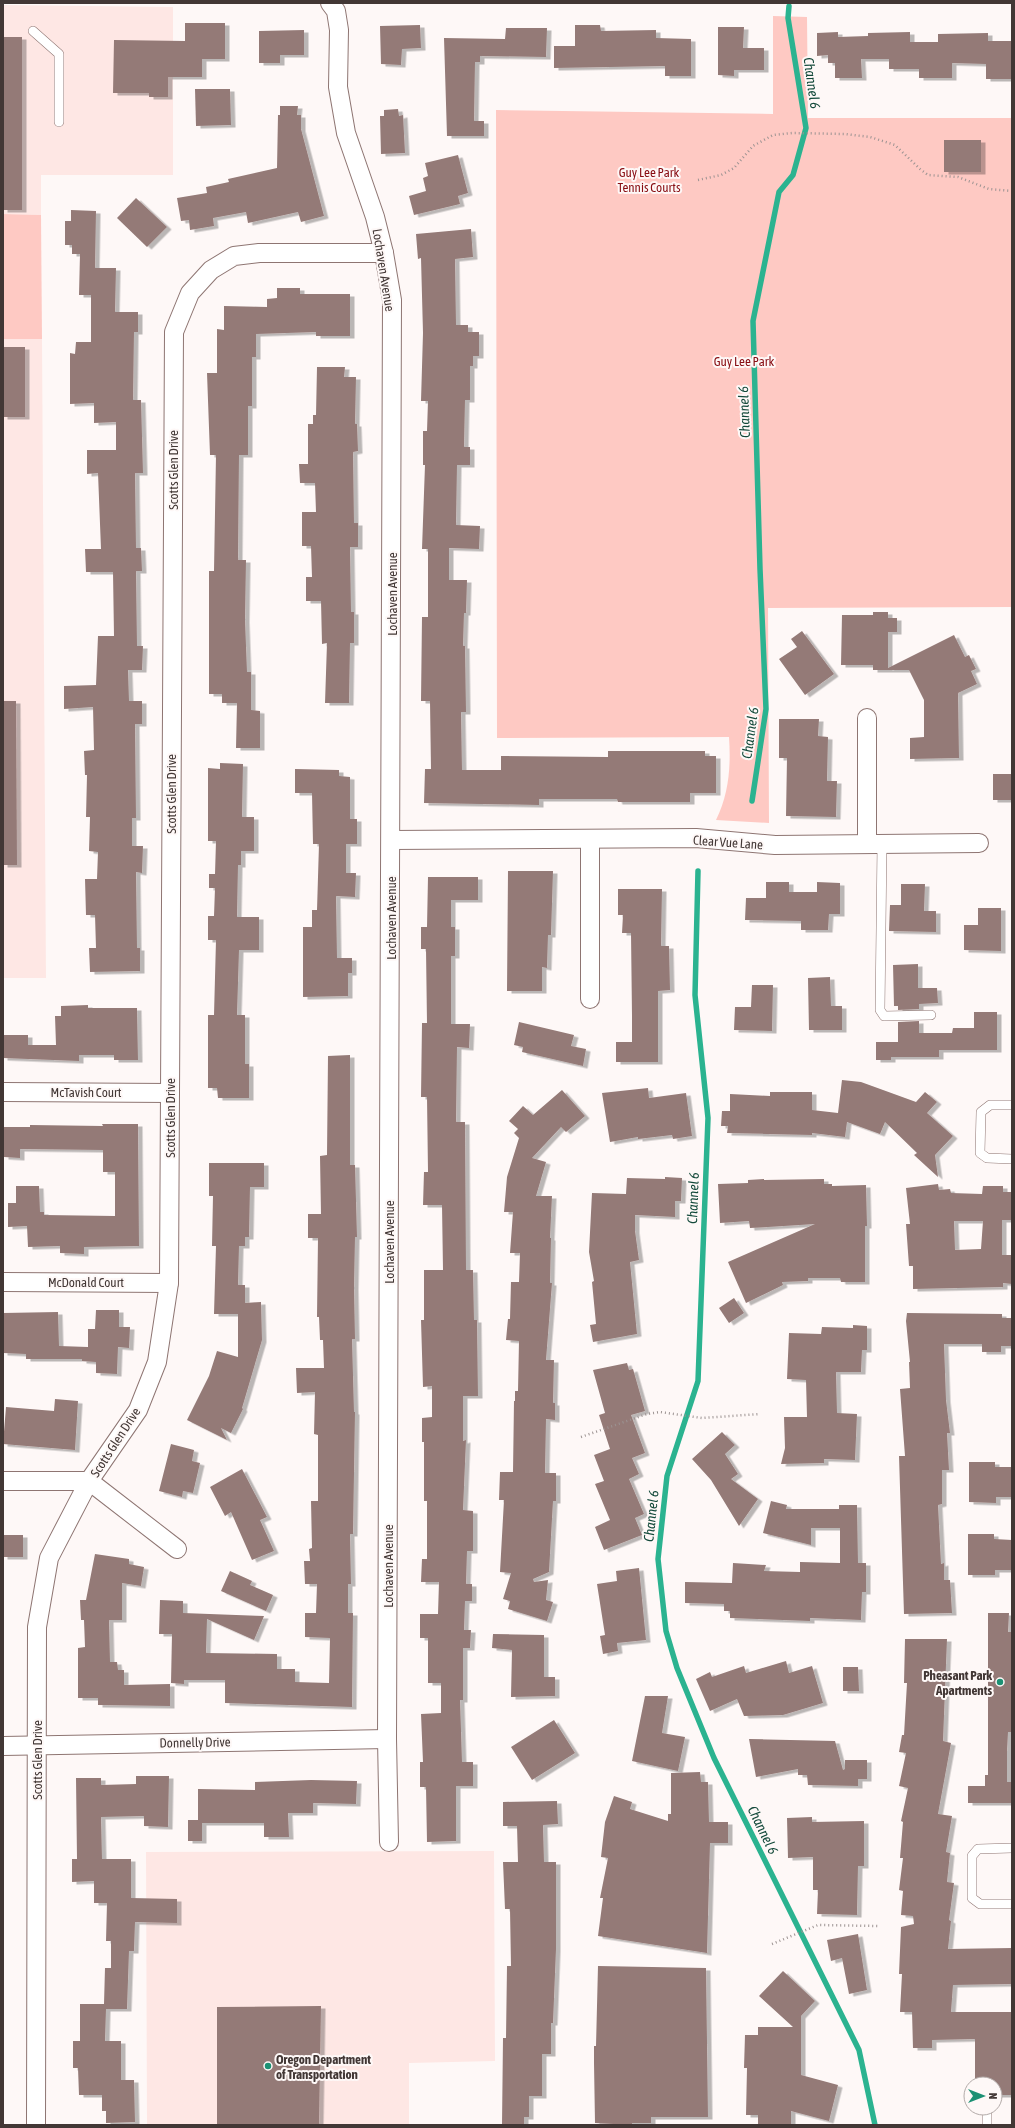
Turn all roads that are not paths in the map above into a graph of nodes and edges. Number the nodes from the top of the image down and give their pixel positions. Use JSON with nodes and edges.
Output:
{"nodes":[{"id":1,"x":330,"y":3,"type":"edge"},
{"id":2,"x":33,"y":31,"type":"dead end"},
{"id":3,"x":59,"y":122,"type":"dead end"},
{"id":4,"x":384,"y":253,"type":"junction"},
{"id":5,"x":868,"y":718,"type":"dead end"},
{"id":6,"x":391,"y":840,"type":"junction"},
{"id":7,"x":590,"y":840,"type":"junction"},
{"id":8,"x":979,"y":842,"type":"dead end"},
{"id":9,"x":875,"y":844,"type":"junction"},
{"id":10,"x":590,"y":999,"type":"dead end"},
{"id":11,"x":931,"y":1015,"type":"dead end"},
{"id":12,"x":3,"y":1092,"type":"edge"},
{"id":13,"x":170,"y":1093,"type":"junction"},
{"id":14,"x":1012,"y":1105,"type":"edge"},
{"id":15,"x":1012,"y":1159,"type":"edge"},
{"id":16,"x":3,"y":1282,"type":"edge"},
{"id":17,"x":169,"y":1283,"type":"junction"},
{"id":18,"x":3,"y":1481,"type":"edge"},
{"id":19,"x":89,"y":1481,"type":"junction"},
{"id":20,"x":177,"y":1549,"type":"dead end"},
{"id":21,"x":387,"y":1739,"type":"junction"},
{"id":22,"x":38,"y":1744,"type":"junction"},
{"id":23,"x":3,"y":1746,"type":"edge"},
{"id":24,"x":389,"y":1842,"type":"dead end"},
{"id":25,"x":1012,"y":1848,"type":"edge"},
{"id":26,"x":1012,"y":1904,"type":"edge"},
{"id":27,"x":36,"y":2125,"type":"edge"}],
"edges":[{"from":1,"to":4,"type":"street","name":"Lochaven Avenue"},
{"from":2,"to":3,"type":"lane"},
{"from":4,"to":6,"type":"street","name":"Lochaven Avenue"},
{"from":4,"to":13,"type":"street","name":"Scotts Glen Drive"},
{"from":5,"to":9,"type":"street"},
{"from":6,"to":7,"type":"street","name":"Clear Vue Lane"},
{"from":6,"to":21,"type":"street","name":"Lochaven Avenue"},
{"from":7,"to":9,"type":"street","name":"Clear Vue Lane"},
{"from":7,"to":10,"type":"street"},
{"from":8,"to":9,"type":"street","name":"Clear Vue Lane"},
{"from":9,"to":11,"type":"lane"},
{"from":12,"to":13,"type":"street","name":"McTavish Court"},
{"from":13,"to":17,"type":"street","name":"Scotts Glen Drive"},
{"from":14,"to":15,"type":"lane"},
{"from":16,"to":17,"type":"street","name":"McDonald Court"},
{"from":17,"to":19,"type":"street","name":"Scotts Glen Drive"},
{"from":18,"to":19,"type":"street"},
{"from":19,"to":20,"type":"street"},
{"from":19,"to":22,"type":"street","name":"Scotts Glen Drive"},
{"from":21,"to":22,"type":"street","name":"Donnelly Drive"},
{"from":21,"to":24,"type":"street","name":"Lochaven Avenue"},
{"from":22,"to":23,"type":"street","name":"Donnelly Drive"},
{"from":22,"to":27,"type":"street","name":"Scotts Glen Drive"},
{"from":25,"to":26,"type":"lane"}]}
